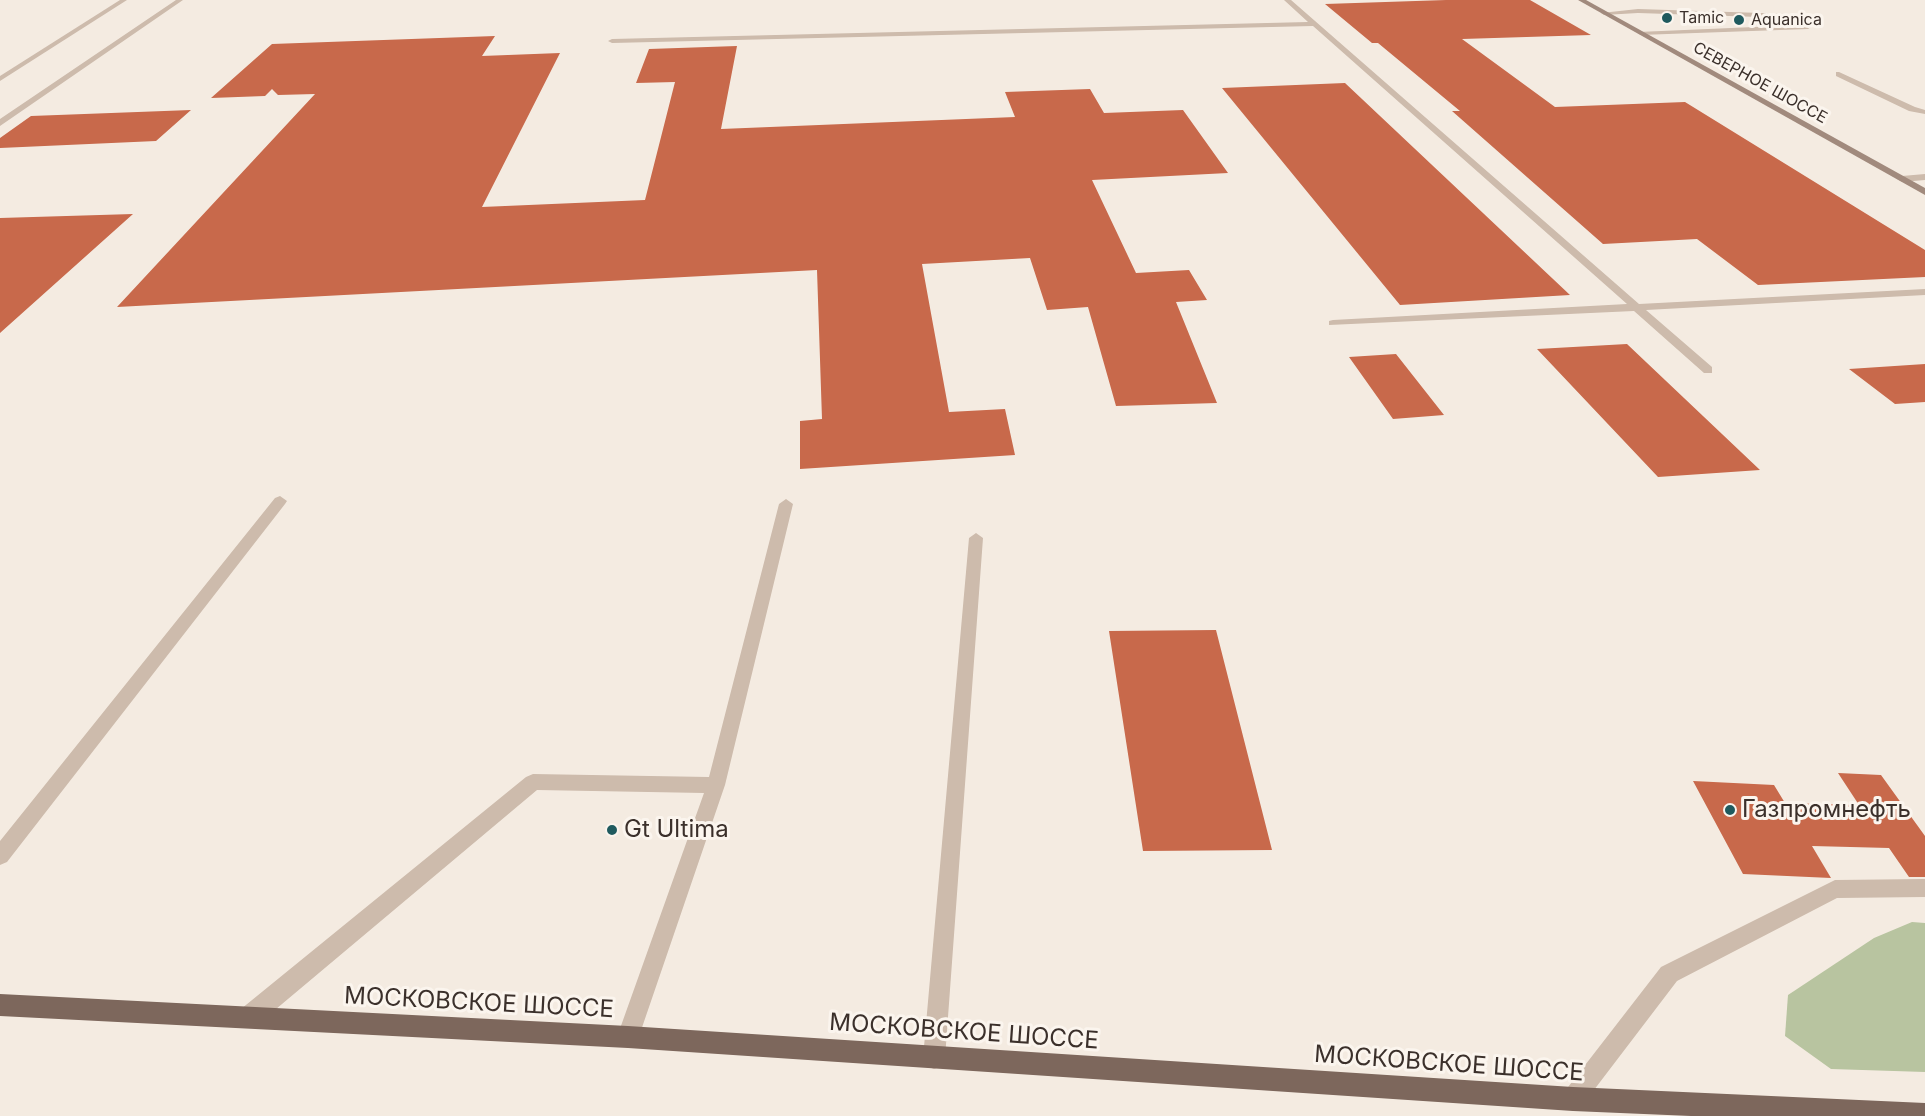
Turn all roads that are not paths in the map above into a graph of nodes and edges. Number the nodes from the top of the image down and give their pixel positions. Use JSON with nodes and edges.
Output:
{"nodes":[{"id":1,"x":124,"y":0,"type":"edge"},
{"id":2,"x":180,"y":0,"type":"edge"},
{"id":3,"x":1287,"y":0,"type":"edge"},
{"id":4,"x":1581,"y":0,"type":"edge"},
{"id":5,"x":1604,"y":13,"type":"junction"},
{"id":6,"x":1314,"y":24,"type":"junction"},
{"id":7,"x":1640,"y":33,"type":"junction"},
{"id":8,"x":612,"y":41,"type":"dead end"},
{"id":9,"x":1839,"y":74,"type":"dead end"},
{"id":10,"x":0,"y":79,"type":"edge"},
{"id":11,"x":1925,"y":112,"type":"edge"},
{"id":12,"x":0,"y":123,"type":"edge"},
{"id":13,"x":1925,"y":177,"type":"edge"},
{"id":14,"x":1902,"y":178,"type":"junction"},
{"id":15,"x":1925,"y":192,"type":"edge"},
{"id":16,"x":1925,"y":292,"type":"edge"},
{"id":17,"x":1637,"y":306,"type":"junction"},
{"id":18,"x":1333,"y":323,"type":"dead end"},
{"id":19,"x":1708,"y":370,"type":"dead end"},
{"id":20,"x":280,"y":501,"type":"dead end"},
{"id":21,"x":786,"y":504,"type":"dead end"},
{"id":22,"x":976,"y":538,"type":"dead end"},
{"id":23,"x":716,"y":785,"type":"junction"},
{"id":24,"x":0,"y":856,"type":"edge"},
{"id":25,"x":1925,"y":888,"type":"edge"},
{"id":26,"x":0,"y":1005,"type":"edge"},
{"id":27,"x":249,"y":1017,"type":"junction"},
{"id":28,"x":628,"y":1038,"type":"junction"},
{"id":29,"x":934,"y":1058,"type":"junction"},
{"id":30,"x":1573,"y":1099,"type":"junction"},
{"id":31,"x":1925,"y":1115,"type":"edge"}],
"edges":[{"from":1,"to":10,"type":"street"},
{"from":2,"to":12,"type":"street"},
{"from":3,"to":6,"type":"street"},
{"from":4,"to":5,"type":"main road","name":"СЕВЕРНОЕ ШОССЕ"},
{"from":5,"to":7,"type":"main road","name":"СЕВЕРНОЕ ШОССЕ"},
{"from":5,"to":7,"type":"street"},
{"from":6,"to":8,"type":"street"},
{"from":6,"to":17,"type":"street"},
{"from":7,"to":14,"type":"main road","name":"СЕВЕРНОЕ ШОССЕ"},
{"from":9,"to":11,"type":"street"},
{"from":13,"to":14,"type":"street"},
{"from":14,"to":15,"type":"main road","name":"СЕВЕРНОЕ ШОССЕ"},
{"from":16,"to":17,"type":"street"},
{"from":17,"to":18,"type":"street"},
{"from":17,"to":19,"type":"street"},
{"from":20,"to":24,"type":"street"},
{"from":21,"to":23,"type":"street"},
{"from":22,"to":29,"type":"street"},
{"from":23,"to":27,"type":"street"},
{"from":23,"to":28,"type":"street"},
{"from":25,"to":30,"type":"street"},
{"from":26,"to":27,"type":"main road","name":"МОСКОВСКОЕ ШОССЕ"},
{"from":27,"to":28,"type":"main road","name":"МОСКОВСКОЕ ШОССЕ"},
{"from":28,"to":29,"type":"main road","name":"МОСКОВСКОЕ ШОССЕ"},
{"from":29,"to":30,"type":"main road","name":"МОСКОВСКОЕ ШОССЕ"},
{"from":30,"to":31,"type":"main road","name":"МОСКОВСКОЕ ШОССЕ"}]}
